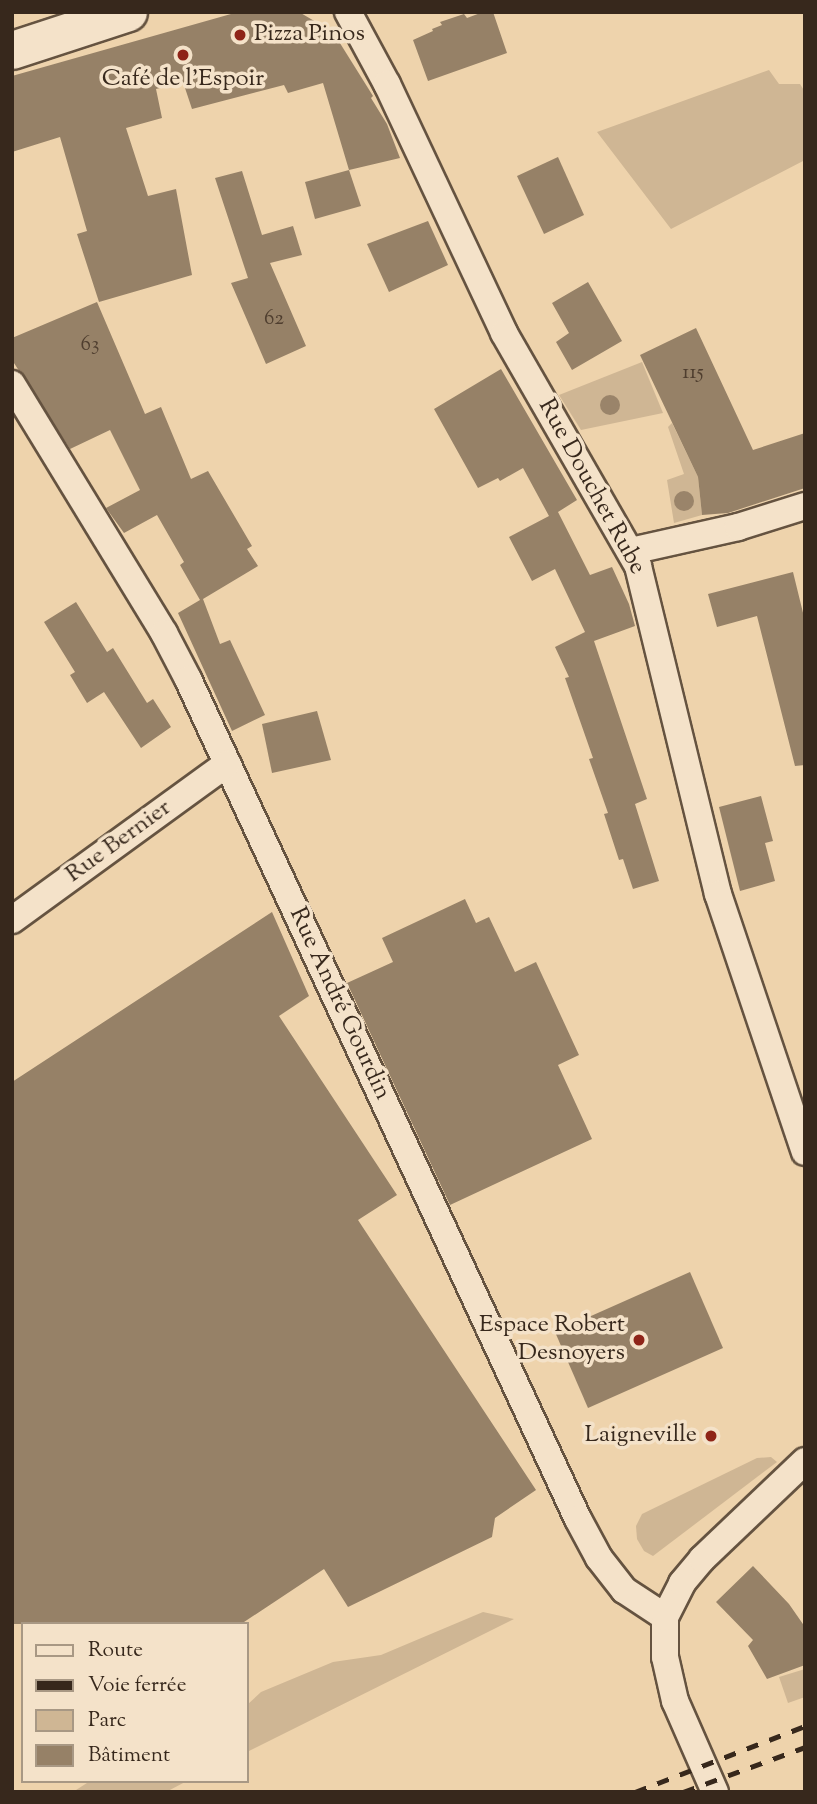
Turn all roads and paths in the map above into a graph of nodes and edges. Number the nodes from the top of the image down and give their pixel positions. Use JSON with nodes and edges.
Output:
{"nodes":[{"id":1,"x":128,"y":12,"type":"edge"},
{"id":2,"x":348,"y":12,"type":"edge"},
{"id":3,"x":12,"y":50,"type":"edge"},
{"id":4,"x":12,"y":384,"type":"edge"},
{"id":5,"x":805,"y":506,"type":"edge"},
{"id":6,"x":631,"y":551,"type":"junction"},
{"id":7,"x":227,"y":764,"type":"junction"},
{"id":8,"x":12,"y":920,"type":"edge"},
{"id":9,"x":805,"y":1152,"type":"edge"},
{"id":10,"x":805,"y":1461,"type":"edge"},
{"id":11,"x":665,"y":1616,"type":"junction"},
{"id":12,"x":712,"y":1786,"type":"edge"}],
"edges":[{"from":1,"to":3,"type":"main road"},
{"from":2,"to":6,"type":"street","name":"Rue Douchet Rube"},
{"from":4,"to":7,"type":"street","name":"Rue André Gourdin"},
{"from":5,"to":6,"type":"street"},
{"from":6,"to":9,"type":"street","name":"Rue Douchet Rube"},
{"from":7,"to":8,"type":"street","name":"Rue Bernier"},
{"from":7,"to":11,"type":"street","name":"Rue André Gourdin"},
{"from":10,"to":11,"type":"street"},
{"from":11,"to":12,"type":"street"}]}
